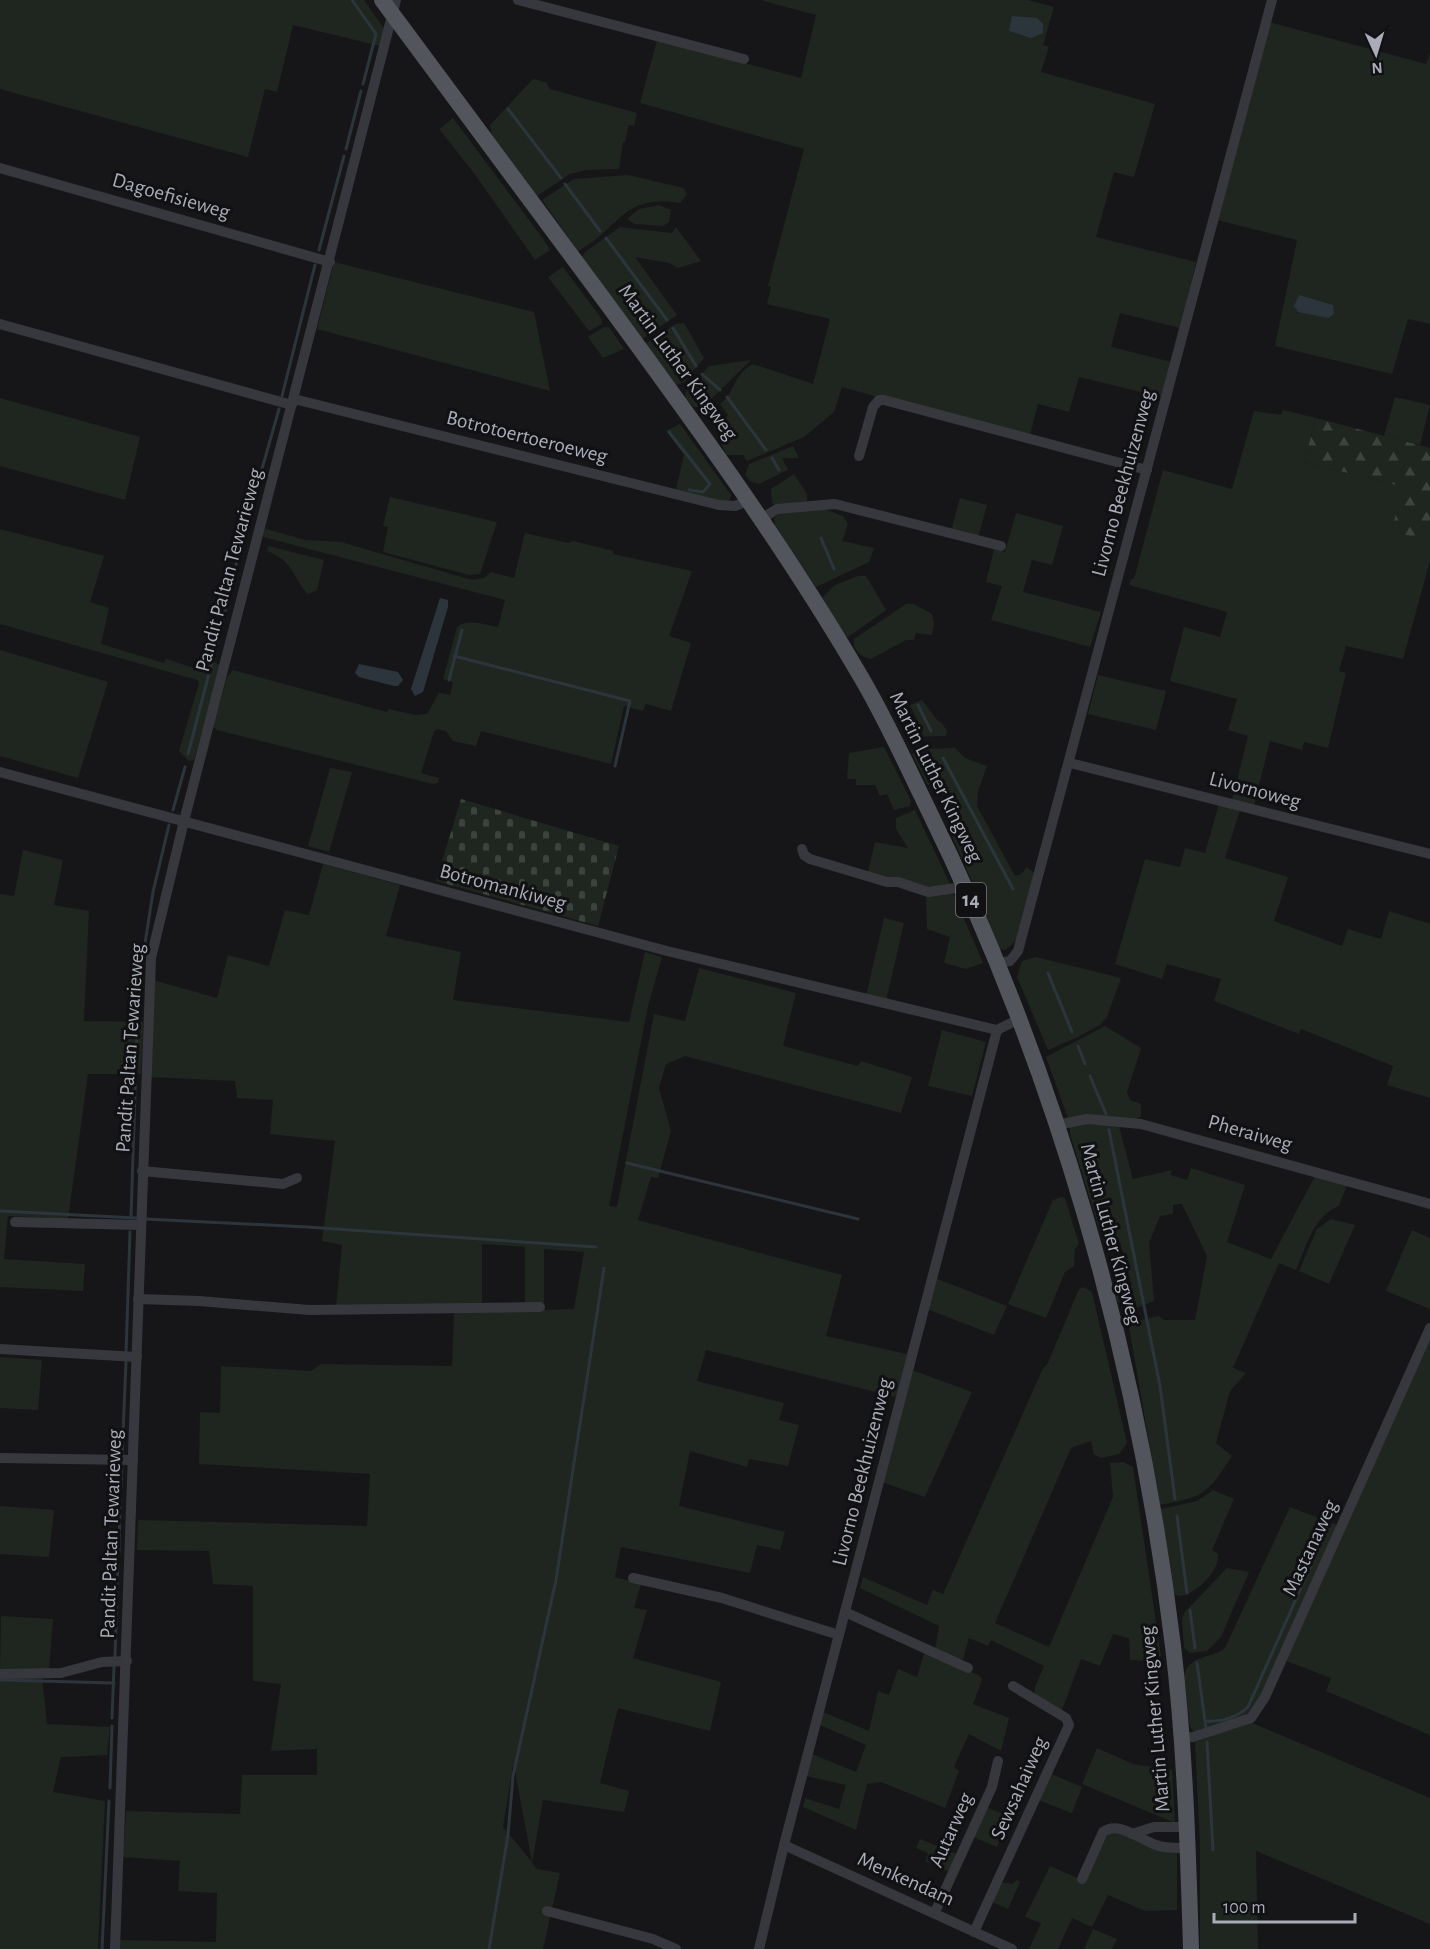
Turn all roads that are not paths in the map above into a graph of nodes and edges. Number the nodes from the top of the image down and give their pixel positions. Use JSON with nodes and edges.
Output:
{"nodes":[{"id":1,"x":382,"y":0,"type":"edge"},
{"id":2,"x":518,"y":0,"type":"edge"},
{"id":3,"x":1272,"y":0,"type":"edge"},
{"id":4,"x":394,"y":7,"type":"edge"},
{"id":5,"x":744,"y":59,"type":"dead end"},
{"id":6,"x":0,"y":168,"type":"edge"},
{"id":7,"x":330,"y":262,"type":"junction"},
{"id":8,"x":0,"y":324,"type":"edge"},
{"id":9,"x":293,"y":402,"type":"junction"},
{"id":10,"x":859,"y":456,"type":"dead end"},
{"id":11,"x":1147,"y":470,"type":"junction"},
{"id":12,"x":750,"y":500,"type":"junction"},
{"id":13,"x":761,"y":519,"type":"junction"},
{"id":14,"x":1001,"y":546,"type":"dead end"},
{"id":15,"x":1070,"y":763,"type":"junction"},
{"id":16,"x":0,"y":772,"type":"edge"},
{"id":17,"x":184,"y":820,"type":"junction"},
{"id":18,"x":802,"y":849,"type":"dead end"},
{"id":19,"x":1430,"y":854,"type":"edge"},
{"id":20,"x":956,"y":888,"type":"dead end"},
{"id":21,"x":998,"y":963,"type":"junction"},
{"id":22,"x":1019,"y":1019,"type":"junction"},
{"id":23,"x":997,"y":1030,"type":"junction"},
{"id":24,"x":1057,"y":1125,"type":"junction"},
{"id":25,"x":142,"y":1171,"type":"junction"},
{"id":26,"x":297,"y":1178,"type":"dead end"},
{"id":27,"x":1430,"y":1204,"type":"edge"},
{"id":28,"x":15,"y":1222,"type":"dead end"},
{"id":29,"x":141,"y":1225,"type":"junction"},
{"id":30,"x":138,"y":1299,"type":"junction"},
{"id":31,"x":540,"y":1307,"type":"dead end"},
{"id":32,"x":1430,"y":1328,"type":"edge"},
{"id":33,"x":0,"y":1349,"type":"edge"},
{"id":34,"x":137,"y":1357,"type":"junction"},
{"id":35,"x":0,"y":1458,"type":"edge"},
{"id":36,"x":133,"y":1460,"type":"junction"},
{"id":37,"x":633,"y":1578,"type":"dead end"},
{"id":38,"x":845,"y":1612,"type":"junction"},
{"id":39,"x":839,"y":1635,"type":"junction"},
{"id":40,"x":127,"y":1661,"type":"junction"},
{"id":41,"x":968,"y":1668,"type":"dead end"},
{"id":42,"x":0,"y":1674,"type":"edge"},
{"id":43,"x":1013,"y":1686,"type":"dead end"},
{"id":44,"x":1182,"y":1738,"type":"junction"},
{"id":45,"x":998,"y":1761,"type":"dead end"},
{"id":46,"x":1180,"y":1827,"type":"dead end"},
{"id":47,"x":1132,"y":1834,"type":"junction"},
{"id":48,"x":784,"y":1845,"type":"junction"},
{"id":49,"x":1180,"y":1848,"type":"dead end"},
{"id":50,"x":1082,"y":1879,"type":"dead end"},
{"id":51,"x":547,"y":1911,"type":"dead end"},
{"id":52,"x":934,"y":1912,"type":"junction"},
{"id":53,"x":974,"y":1932,"type":"junction"},
{"id":54,"x":116,"y":1949,"type":"edge"},
{"id":55,"x":676,"y":1949,"type":"edge"},
{"id":56,"x":759,"y":1949,"type":"edge"},
{"id":57,"x":1012,"y":1949,"type":"edge"},
{"id":58,"x":1191,"y":1949,"type":"edge"}],
"edges":[{"from":1,"to":4,"type":"main road","name":"Martin Luther Kingweg","number":"14"},
{"from":2,"to":5,"type":"street"},
{"from":3,"to":11,"type":"street","name":"Livorno Beekhuizenweg"},
{"from":4,"to":7,"type":"street","name":"Pandit Paltan Tewarieweg"},
{"from":4,"to":12,"type":"main road","name":"Martin Luther Kingweg","number":"14"},
{"from":6,"to":7,"type":"street","name":"Dagoefisieweg"},
{"from":7,"to":9,"type":"street","name":"Pandit Paltan Tewarieweg"},
{"from":8,"to":9,"type":"street","name":"Botrotoertoeroeweg"},
{"from":9,"to":12,"type":"street","name":"Botrotoertoeroeweg"},
{"from":9,"to":17,"type":"street","name":"Pandit Paltan Tewarieweg"},
{"from":10,"to":11,"type":"street"},
{"from":11,"to":15,"type":"street","name":"Livorno Beekhuizenweg"},
{"from":12,"to":13,"type":"main road","name":"Martin Luther Kingweg","number":"14"},
{"from":13,"to":14,"type":"street"},
{"from":13,"to":21,"type":"main road","name":"Martin Luther Kingweg","number":"14"},
{"from":15,"to":19,"type":"street","name":"Livornoweg"},
{"from":15,"to":21,"type":"street","name":"Livorno Beekhuizenweg"},
{"from":16,"to":17,"type":"street","name":"Botromankiweg"},
{"from":17,"to":23,"type":"street","name":"Botromankiweg"},
{"from":17,"to":25,"type":"street","name":"Pandit Paltan Tewarieweg"},
{"from":18,"to":20,"type":"street"},
{"from":21,"to":22,"type":"main road","name":"Martin Luther Kingweg","number":"14"},
{"from":22,"to":23,"type":"street"},
{"from":22,"to":24,"type":"main road","name":"Martin Luther Kingweg","number":"14"},
{"from":23,"to":38,"type":"street","name":"Livorno Beekhuizenweg"},
{"from":24,"to":27,"type":"street","name":"Pheraiweg"},
{"from":24,"to":44,"type":"main road","name":"Martin Luther Kingweg","number":"14"},
{"from":25,"to":26,"type":"street"},
{"from":25,"to":29,"type":"street","name":"Pandit Paltan Tewarieweg"},
{"from":28,"to":29,"type":"street"},
{"from":29,"to":30,"type":"street","name":"Pandit Paltan Tewarieweg"},
{"from":30,"to":31,"type":"street"},
{"from":30,"to":34,"type":"street","name":"Pandit Paltan Tewarieweg"},
{"from":32,"to":44,"type":"street","name":"Mastanaweg"},
{"from":33,"to":34,"type":"street"},
{"from":34,"to":36,"type":"street","name":"Pandit Paltan Tewarieweg"},
{"from":35,"to":36,"type":"street"},
{"from":36,"to":40,"type":"street","name":"Pandit Paltan Tewarieweg"},
{"from":37,"to":39,"type":"street"},
{"from":38,"to":39,"type":"street","name":"Livorno Beekhuizenweg"},
{"from":38,"to":41,"type":"street"},
{"from":39,"to":48,"type":"street","name":"Livorno Beekhuizenweg"},
{"from":40,"to":42,"type":"street"},
{"from":40,"to":54,"type":"street","name":"Pandit Paltan Tewarieweg"},
{"from":43,"to":53,"type":"street","name":"Sewsahaiweg"},
{"from":44,"to":58,"type":"main road","name":"Martin Luther Kingweg","number":"14"},
{"from":45,"to":52,"type":"street","name":"Autarweg"},
{"from":46,"to":47,"type":"street"},
{"from":47,"to":49,"type":"street"},
{"from":47,"to":50,"type":"street"},
{"from":48,"to":52,"type":"street","name":"Menkendam"},
{"from":48,"to":56,"type":"street","name":"Livorno Beekhuizenweg"},
{"from":51,"to":55,"type":"street"},
{"from":52,"to":53,"type":"street","name":"Menkendam"},
{"from":53,"to":57,"type":"street","name":"Menkendam"}]}
